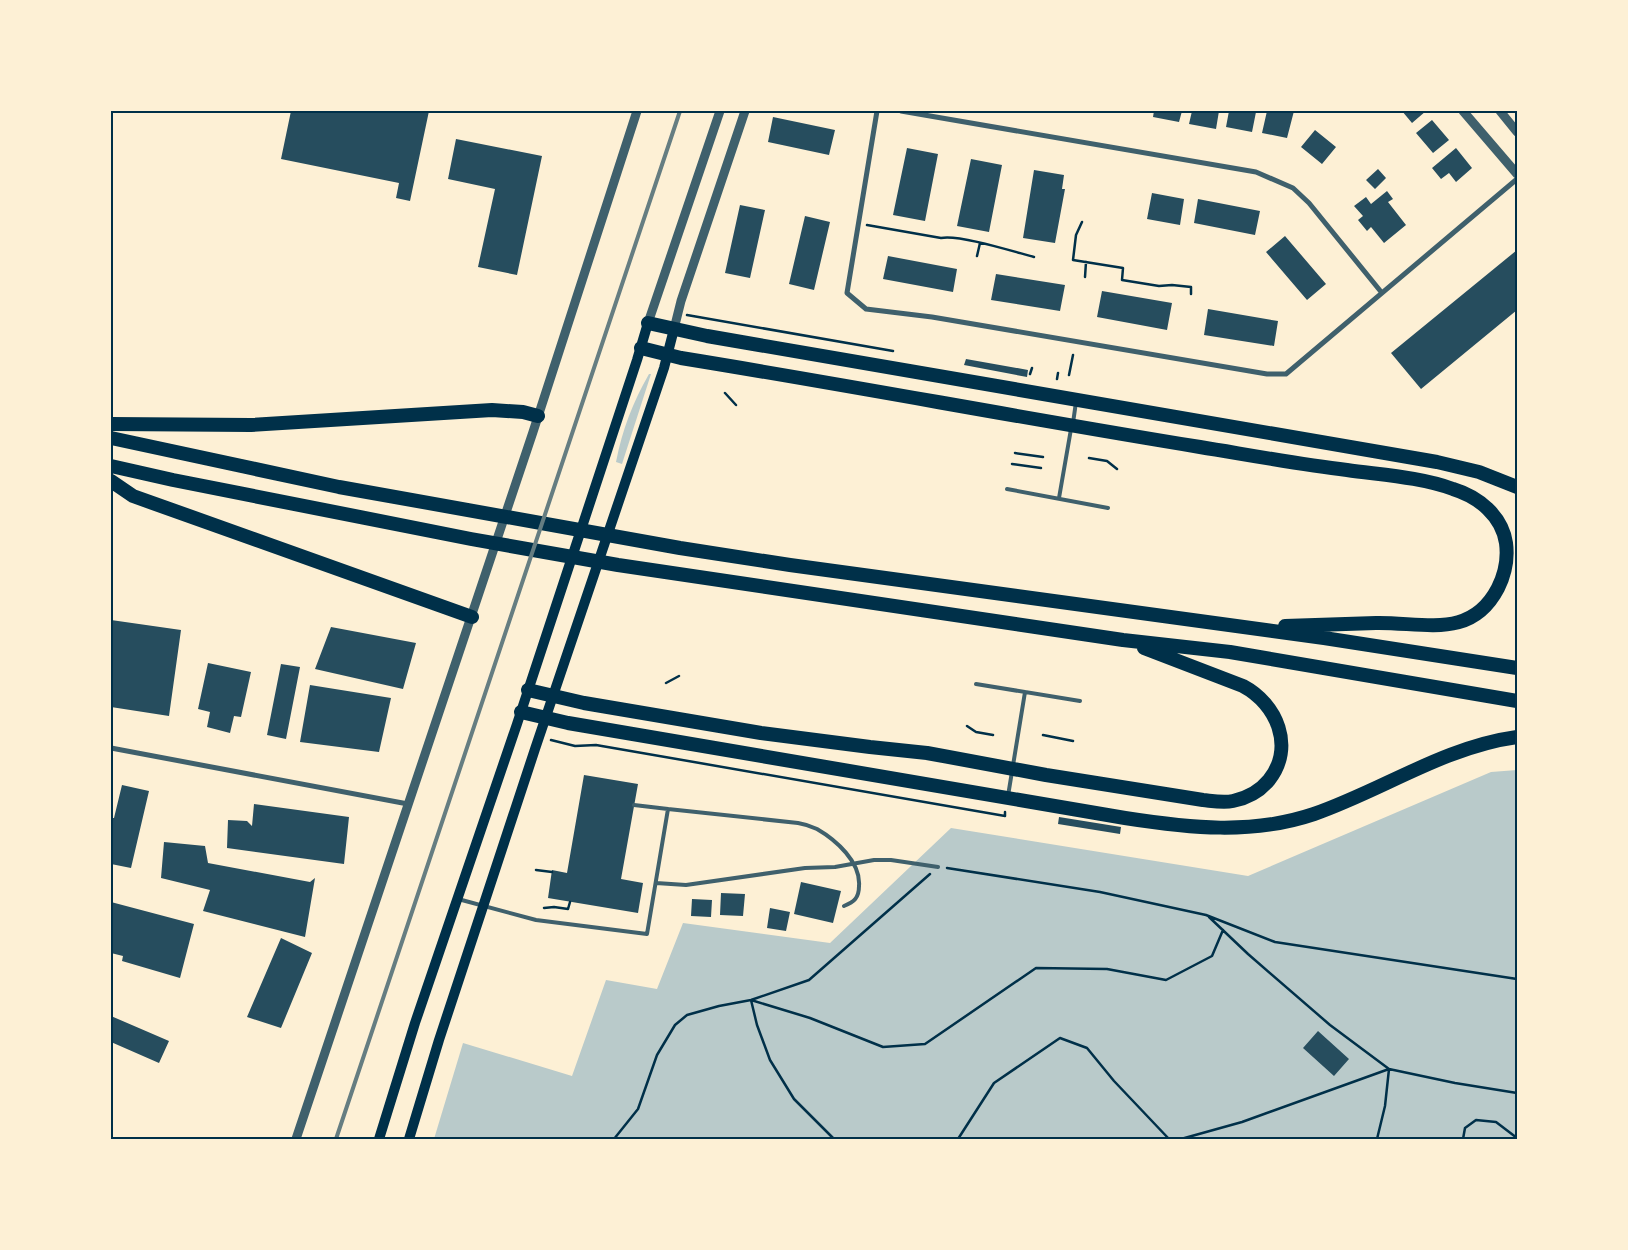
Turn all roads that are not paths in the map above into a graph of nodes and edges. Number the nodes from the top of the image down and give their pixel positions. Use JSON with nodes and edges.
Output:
{"nodes":[{"id":1,"x":637,"y":111,"type":"edge"},
{"id":2,"x":720,"y":111,"type":"edge"},
{"id":3,"x":745,"y":111,"type":"edge"},
{"id":4,"x":877,"y":111,"type":"edge"},
{"id":5,"x":901,"y":111,"type":"edge"},
{"id":6,"x":1463,"y":111,"type":"edge"},
{"id":7,"x":1500,"y":111,"type":"edge"},
{"id":8,"x":1517,"y":132,"type":"edge"},
{"id":9,"x":1517,"y":174,"type":"edge"},
{"id":10,"x":1517,"y":180,"type":"edge"},
{"id":11,"x":1382,"y":293,"type":"junction"},
{"id":12,"x":648,"y":323,"type":"junction"},
{"id":13,"x":674,"y":329,"type":"junction"},
{"id":14,"x":641,"y":348,"type":"junction"},
{"id":15,"x":668,"y":355,"type":"junction"},
{"id":16,"x":1077,"y":400,"type":"junction"},
{"id":17,"x":538,"y":416,"type":"junction"},
{"id":18,"x":111,"y":424,"type":"edge"},
{"id":19,"x":1072,"y":425,"type":"junction"},
{"id":20,"x":111,"y":438,"type":"edge"},
{"id":21,"x":111,"y":466,"type":"edge"},
{"id":22,"x":111,"y":481,"type":"edge"},
{"id":23,"x":1517,"y":487,"type":"edge"},
{"id":24,"x":1007,"y":490,"type":"dead end"},
{"id":25,"x":1059,"y":498,"type":"junction"},
{"id":26,"x":1108,"y":508,"type":"dead end"},
{"id":27,"x":472,"y":617,"type":"junction"},
{"id":28,"x":1248,"y":628,"type":"junction"},
{"id":29,"x":1123,"y":640,"type":"junction"},
{"id":30,"x":1517,"y":668,"type":"edge"},
{"id":31,"x":976,"y":684,"type":"dead end"},
{"id":32,"x":528,"y":690,"type":"junction"},
{"id":33,"x":1025,"y":692,"type":"junction"},
{"id":34,"x":553,"y":696,"type":"junction"},
{"id":35,"x":1517,"y":700,"type":"edge"},
{"id":36,"x":1080,"y":701,"type":"dead end"},
{"id":37,"x":521,"y":712,"type":"junction"},
{"id":38,"x":546,"y":718,"type":"junction"},
{"id":39,"x":1517,"y":737,"type":"edge"},
{"id":40,"x":111,"y":748,"type":"edge"},
{"id":41,"x":1013,"y":769,"type":"junction"},
{"id":42,"x":408,"y":804,"type":"junction"},
{"id":43,"x":1007,"y":804,"type":"junction"},
{"id":44,"x":634,"y":805,"type":"dead end"},
{"id":45,"x":668,"y":810,"type":"junction"},
{"id":46,"x":854,"y":864,"type":"junction"},
{"id":47,"x":938,"y":866,"type":"road end"},
{"id":48,"x":656,"y":883,"type":"junction"},
{"id":49,"x":458,"y":899,"type":"junction"},
{"id":50,"x":484,"y":906,"type":"junction"},
{"id":51,"x":844,"y":906,"type":"dead end"},
{"id":52,"x":296,"y":1139,"type":"edge"},
{"id":53,"x":379,"y":1139,"type":"edge"},
{"id":54,"x":409,"y":1139,"type":"edge"}],
"edges":[{"from":1,"to":17,"type":"street"},
{"from":2,"to":12,"type":"street"},
{"from":3,"to":13,"type":"street"},
{"from":4,"to":11,"type":"street"},
{"from":5,"to":11,"type":"street"},
{"from":6,"to":9,"type":"street"},
{"from":7,"to":8,"type":"street"},
{"from":10,"to":11,"type":"street"},
{"from":12,"to":13,"type":"highway"},
{"from":12,"to":14,"type":"main road"},
{"from":13,"to":15,"type":"main road"},
{"from":13,"to":16,"type":"highway"},
{"from":14,"to":15,"type":"highway"},
{"from":14,"to":32,"type":"main road"},
{"from":15,"to":19,"type":"highway"},
{"from":15,"to":34,"type":"main road"},
{"from":16,"to":19,"type":"lane"},
{"from":16,"to":23,"type":"highway"},
{"from":17,"to":18,"type":"highway"},
{"from":17,"to":27,"type":"street"},
{"from":19,"to":25,"type":"lane"},
{"from":19,"to":28,"type":"highway"},
{"from":20,"to":28,"type":"highway"},
{"from":21,"to":29,"type":"highway"},
{"from":22,"to":27,"type":"highway"},
{"from":24,"to":25,"type":"lane"},
{"from":25,"to":26,"type":"lane"},
{"from":27,"to":42,"type":"street"},
{"from":28,"to":30,"type":"highway"},
{"from":29,"to":35,"type":"highway"},
{"from":29,"to":41,"type":"highway"},
{"from":31,"to":33,"type":"lane"},
{"from":32,"to":34,"type":"highway"},
{"from":32,"to":37,"type":"main road"},
{"from":33,"to":36,"type":"lane"},
{"from":33,"to":41,"type":"lane"},
{"from":34,"to":38,"type":"main road"},
{"from":34,"to":41,"type":"highway"},
{"from":37,"to":38,"type":"highway"},
{"from":37,"to":49,"type":"main road"},
{"from":38,"to":43,"type":"highway"},
{"from":38,"to":50,"type":"main road"},
{"from":39,"to":43,"type":"highway"},
{"from":40,"to":42,"type":"street"},
{"from":41,"to":43,"type":"lane"},
{"from":42,"to":52,"type":"street"},
{"from":44,"to":45,"type":"lane"},
{"from":45,"to":46,"type":"lane"},
{"from":45,"to":48,"type":"lane"},
{"from":46,"to":47,"type":"lane"},
{"from":46,"to":48,"type":"lane"},
{"from":46,"to":51,"type":"lane"},
{"from":48,"to":50,"type":"lane"},
{"from":49,"to":50,"type":"lane"},
{"from":49,"to":53,"type":"main road"},
{"from":50,"to":54,"type":"main road"}]}
